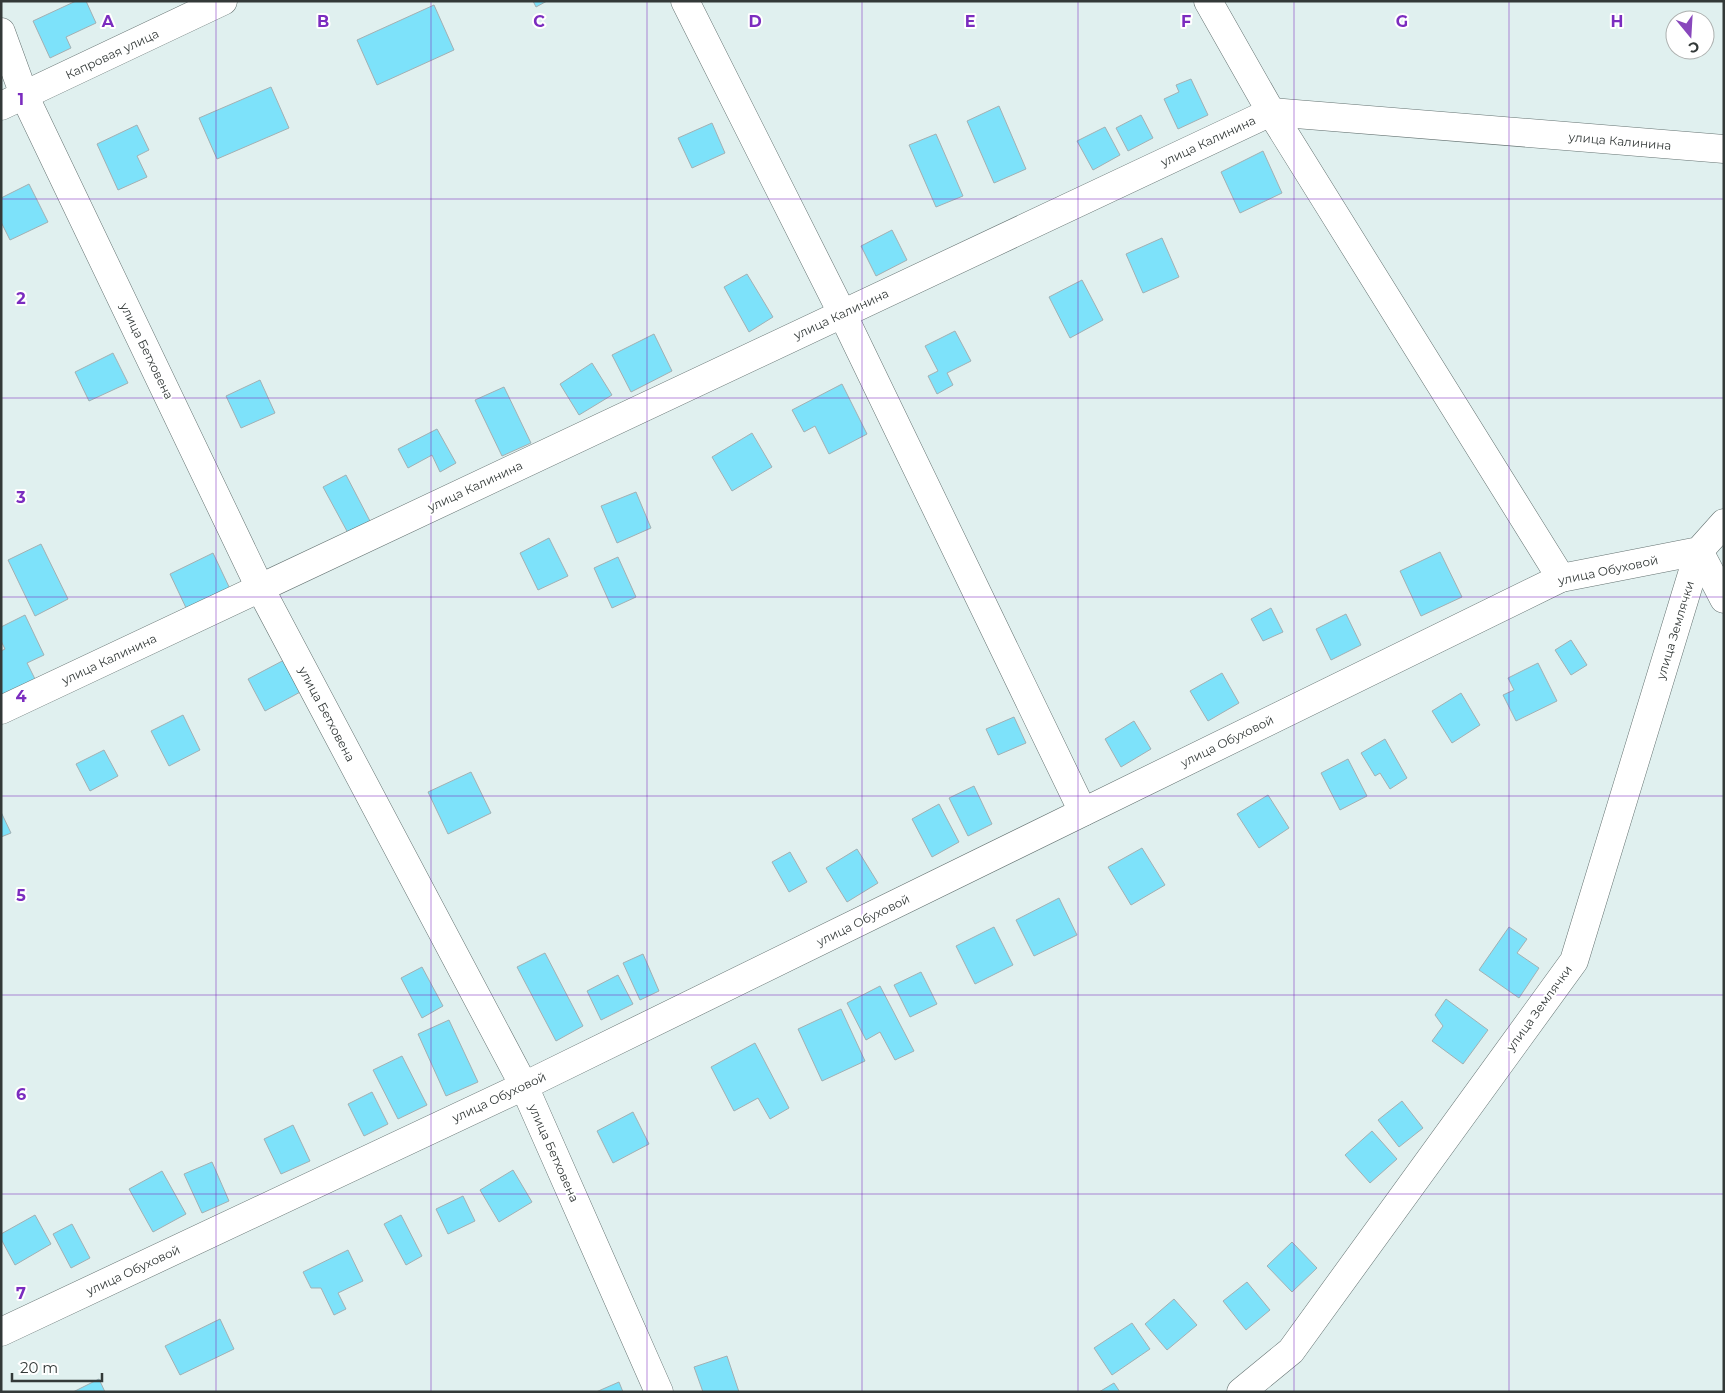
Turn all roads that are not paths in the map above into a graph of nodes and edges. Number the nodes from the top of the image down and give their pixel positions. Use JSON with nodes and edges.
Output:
{"nodes":[{"id":1,"x":223,"y":1,"type":"edge"},
{"id":2,"x":685,"y":1,"type":"edge"},
{"id":3,"x":1208,"y":1,"type":"edge"},
{"id":4,"x":1,"y":32,"type":"edge"},
{"id":5,"x":13,"y":101,"type":"edge"},
{"id":6,"x":1271,"y":112,"type":"junction"},
{"id":7,"x":1724,"y":149,"type":"edge"},
{"id":8,"x":842,"y":314,"type":"junction"},
{"id":9,"x":1724,"y":523,"type":"edge"},
{"id":10,"x":1699,"y":551,"type":"junction"},
{"id":11,"x":1561,"y":578,"type":"junction"},
{"id":12,"x":260,"y":588,"type":"junction"},
{"id":13,"x":1724,"y":599,"type":"edge"},
{"id":14,"x":1,"y":710,"type":"edge"},
{"id":15,"x":1084,"y":812,"type":"junction"},
{"id":16,"x":524,"y":1086,"type":"junction"},
{"id":17,"x":2,"y":1327,"type":"edge"},
{"id":18,"x":659,"y":1392,"type":"edge"},
{"id":19,"x":1242,"y":1392,"type":"edge"}],
"edges":[{"from":1,"to":5,"type":"street","name":"Капровая улица"},
{"from":2,"to":8,"type":"street"},
{"from":3,"to":6,"type":"street"},
{"from":4,"to":5,"type":"street","name":"улица Бетховена"},
{"from":5,"to":12,"type":"street","name":"улица Бетховена"},
{"from":6,"to":7,"type":"street","name":"улица Калинина"},
{"from":6,"to":8,"type":"street","name":"улица Калинина"},
{"from":6,"to":11,"type":"street"},
{"from":8,"to":12,"type":"street","name":"улица Калинина"},
{"from":8,"to":15,"type":"street"},
{"from":9,"to":10,"type":"street"},
{"from":10,"to":11,"type":"street","name":"улица Обуховой"},
{"from":10,"to":13,"type":"street"},
{"from":10,"to":19,"type":"street","name":"улица Землячки"},
{"from":11,"to":15,"type":"street","name":"улица Обуховой"},
{"from":12,"to":14,"type":"street","name":"улица Калинина"},
{"from":12,"to":16,"type":"street","name":"улица Бетховена"},
{"from":15,"to":16,"type":"street","name":"улица Обуховой"},
{"from":16,"to":17,"type":"street","name":"улица Обуховой"},
{"from":16,"to":18,"type":"street","name":"улица Бетховена"}]}
